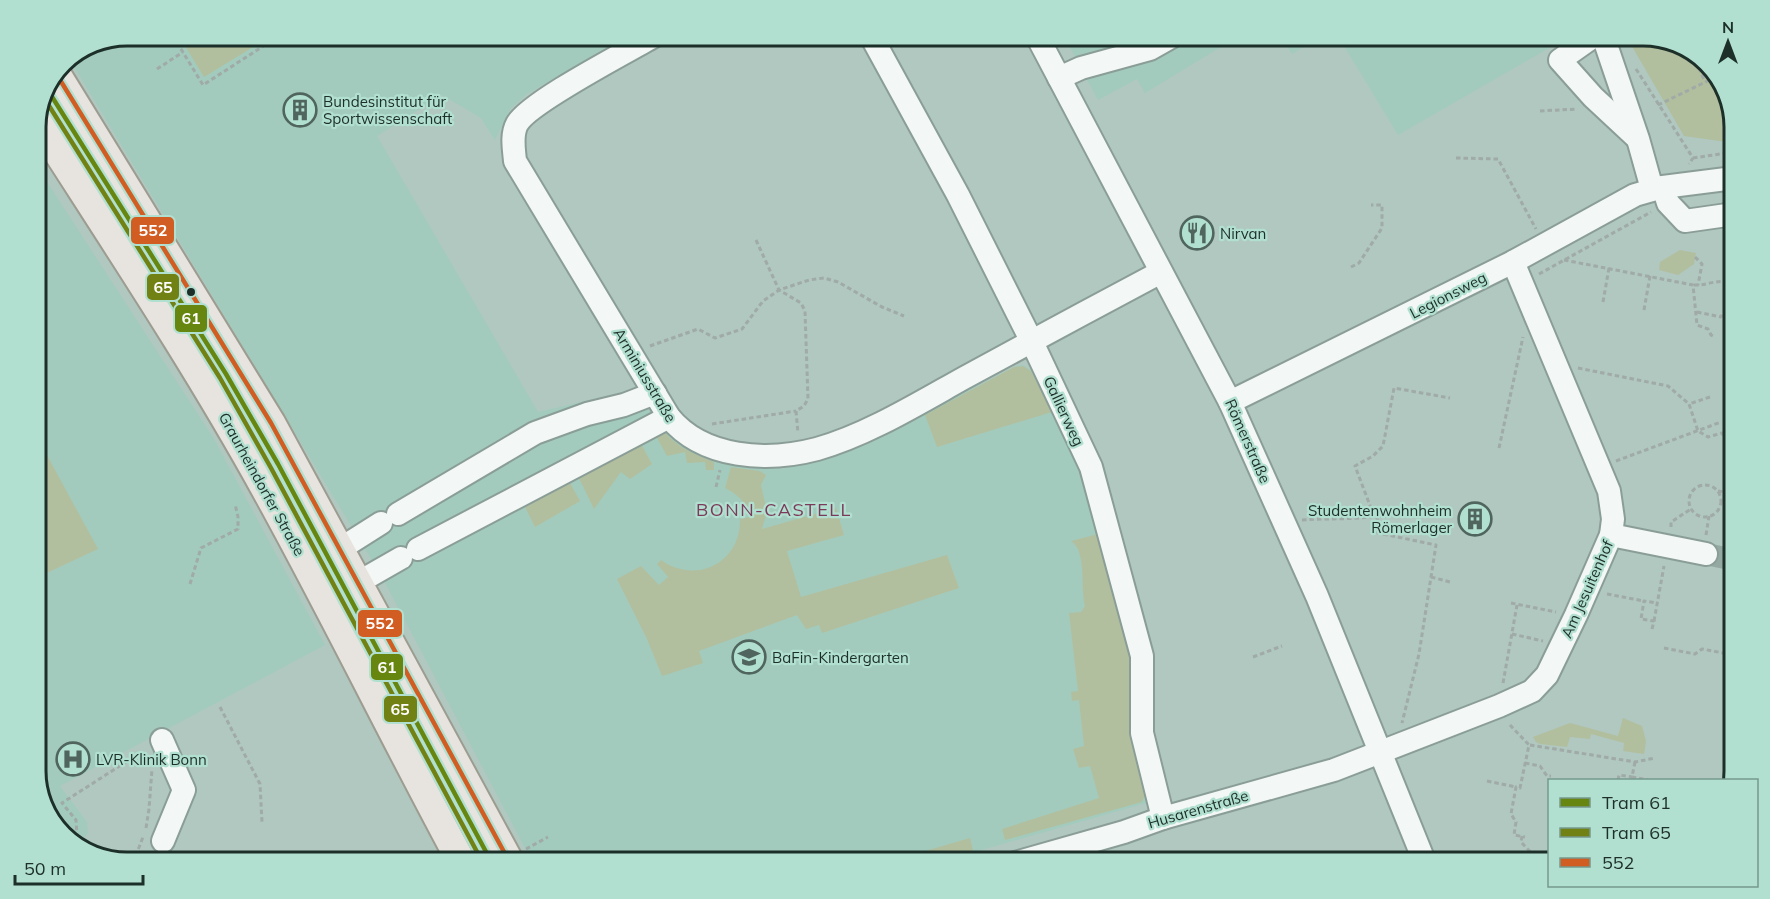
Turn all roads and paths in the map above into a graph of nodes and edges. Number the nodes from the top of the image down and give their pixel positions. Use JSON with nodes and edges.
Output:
{"nodes":[{"id":1,"x":180,"y":47,"type":"edge"},
{"id":2,"x":262,"y":47,"type":"edge"},
{"id":3,"x":635,"y":47,"type":"edge"},
{"id":4,"x":877,"y":47,"type":"edge"},
{"id":5,"x":1043,"y":47,"type":"edge"},
{"id":6,"x":1154,"y":47,"type":"edge"},
{"id":7,"x":1578,"y":47,"type":"edge"},
{"id":8,"x":1607,"y":47,"type":"edge"},
{"id":9,"x":183,"y":52,"type":"junction"},
{"id":10,"x":1635,"y":67,"type":"dead end"},
{"id":11,"x":157,"y":69,"type":"dead end"},
{"id":12,"x":1700,"y":72,"type":"edge"},
{"id":13,"x":1059,"y":78,"type":"junction"},
{"id":14,"x":1709,"y":80,"type":"edge"},
{"id":15,"x":61,"y":81,"type":"edge"},
{"id":16,"x":1705,"y":82,"type":"junction"},
{"id":17,"x":1593,"y":98,"type":"junction"},
{"id":18,"x":1658,"y":105,"type":"junction"},
{"id":19,"x":1540,"y":111,"type":"dead end"},
{"id":20,"x":47,"y":136,"type":"edge"},
{"id":21,"x":1638,"y":139,"type":"junction"},
{"id":22,"x":1723,"y":154,"type":"edge"},
{"id":23,"x":1456,"y":158,"type":"dead end"},
{"id":24,"x":1693,"y":158,"type":"junction"},
{"id":25,"x":1723,"y":180,"type":"edge"},
{"id":26,"x":1665,"y":191,"type":"junction"},
{"id":27,"x":1371,"y":206,"type":"dead end"},
{"id":28,"x":1723,"y":216,"type":"edge"},
{"id":29,"x":756,"y":240,"type":"dead end"},
{"id":30,"x":1545,"y":246,"type":"junction"},
{"id":31,"x":1695,"y":257,"type":"dead end"},
{"id":32,"x":1564,"y":260,"type":"junction"},
{"id":33,"x":1513,"y":262,"type":"junction"},
{"id":34,"x":1351,"y":267,"type":"dead end"},
{"id":35,"x":1609,"y":268,"type":"junction"},
{"id":36,"x":1161,"y":272,"type":"junction"},
{"id":37,"x":1650,"y":276,"type":"junction"},
{"id":38,"x":1723,"y":281,"type":"edge"},
{"id":39,"x":1522,"y":284,"type":"junction"},
{"id":40,"x":1695,"y":285,"type":"junction"},
{"id":41,"x":779,"y":290,"type":"junction"},
{"id":42,"x":1603,"y":302,"type":"dead end"},
{"id":43,"x":1532,"y":309,"type":"junction"},
{"id":44,"x":1644,"y":310,"type":"dead end"},
{"id":45,"x":1696,"y":312,"type":"junction"},
{"id":46,"x":1722,"y":313,"type":"dead end"},
{"id":47,"x":904,"y":316,"type":"dead end"},
{"id":48,"x":1713,"y":336,"type":"dead end"},
{"id":49,"x":1032,"y":342,"type":"junction"},
{"id":50,"x":631,"y":353,"type":"junction"},
{"id":51,"x":1560,"y":374,"type":"junction"},
{"id":52,"x":655,"y":393,"type":"junction"},
{"id":53,"x":1710,"y":397,"type":"dead end"},
{"id":54,"x":1450,"y":398,"type":"dead end"},
{"id":55,"x":1230,"y":402,"type":"junction"},
{"id":56,"x":1689,"y":404,"type":"junction"},
{"id":57,"x":796,"y":411,"type":"junction"},
{"id":58,"x":669,"y":417,"type":"junction"},
{"id":59,"x":1721,"y":422,"type":"dead end"},
{"id":60,"x":1698,"y":431,"type":"junction"},
{"id":61,"x":1723,"y":436,"type":"edge"},
{"id":62,"x":689,"y":437,"type":"junction"},
{"id":63,"x":1499,"y":448,"type":"dead end"},
{"id":64,"x":801,"y":452,"type":"junction"},
{"id":65,"x":1632,"y":455,"type":"dead end"},
{"id":66,"x":1718,"y":491,"type":"junction"},
{"id":67,"x":1724,"y":492,"type":"edge"},
{"id":68,"x":235,"y":504,"type":"dead end"},
{"id":69,"x":1690,"y":509,"type":"junction"},
{"id":70,"x":1375,"y":516,"type":"junction"},
{"id":71,"x":1387,"y":516,"type":"dead end"},
{"id":72,"x":1709,"y":516,"type":"junction"},
{"id":73,"x":1284,"y":521,"type":"junction"},
{"id":74,"x":1611,"y":535,"type":"junction"},
{"id":75,"x":1667,"y":546,"type":"junction"},
{"id":76,"x":1708,"y":546,"type":"joint"},
{"id":77,"x":339,"y":549,"type":"junction"},
{"id":78,"x":1431,"y":578,"type":"junction"},
{"id":79,"x":359,"y":582,"type":"junction"},
{"id":80,"x":1450,"y":582,"type":"dead end"},
{"id":81,"x":190,"y":584,"type":"dead end"},
{"id":82,"x":1587,"y":590,"type":"junction"},
{"id":83,"x":1644,"y":601,"type":"junction"},
{"id":84,"x":1511,"y":603,"type":"dead end"},
{"id":85,"x":1657,"y":603,"type":"junction"},
{"id":86,"x":1517,"y":605,"type":"junction"},
{"id":87,"x":1552,"y":611,"type":"dead end"},
{"id":88,"x":1654,"y":621,"type":"junction"},
{"id":89,"x":1652,"y":629,"type":"dead end"},
{"id":90,"x":1512,"y":634,"type":"junction"},
{"id":91,"x":1562,"y":645,"type":"junction"},
{"id":92,"x":1282,"y":646,"type":"dead end"},
{"id":93,"x":1664,"y":648,"type":"dead end"},
{"id":94,"x":1724,"y":653,"type":"edge"},
{"id":95,"x":1253,"y":657,"type":"dead end"},
{"id":96,"x":220,"y":707,"type":"dead end"},
{"id":97,"x":1504,"y":716,"type":"junction"},
{"id":98,"x":162,"y":740,"type":"dead end"},
{"id":99,"x":1409,"y":741,"type":"junction"},
{"id":100,"x":1529,"y":745,"type":"junction"},
{"id":101,"x":1380,"y":753,"type":"junction"},
{"id":102,"x":1655,"y":758,"type":"dead end"},
{"id":103,"x":129,"y":760,"type":"dead end"},
{"id":104,"x":1635,"y":762,"type":"junction"},
{"id":105,"x":1525,"y":763,"type":"junction"},
{"id":106,"x":152,"y":769,"type":"dead end"},
{"id":107,"x":1551,"y":776,"type":"dead end"},
{"id":108,"x":1632,"y":777,"type":"junction"},
{"id":109,"x":1618,"y":779,"type":"edge"},
{"id":110,"x":1643,"y":779,"type":"edge"},
{"id":111,"x":1487,"y":781,"type":"dead end"},
{"id":112,"x":1516,"y":787,"type":"junction"},
{"id":113,"x":1163,"y":818,"type":"junction"},
{"id":114,"x":262,"y":822,"type":"dead end"},
{"id":115,"x":77,"y":834,"type":"edge"},
{"id":116,"x":548,"y":837,"type":"dead end"},
{"id":117,"x":163,"y":841,"type":"dead end"},
{"id":118,"x":137,"y":852,"type":"edge"},
{"id":119,"x":456,"y":852,"type":"edge"},
{"id":120,"x":513,"y":852,"type":"edge"},
{"id":121,"x":524,"y":852,"type":"edge"},
{"id":122,"x":1054,"y":852,"type":"edge"},
{"id":123,"x":1420,"y":852,"type":"edge"},
{"id":124,"x":1530,"y":852,"type":"edge"}],
"edges":[{"from":1,"to":9,"type":"path"},
{"from":2,"to":9,"type":"path"},
{"from":3,"to":50,"type":"street","name":"Arminiusstraße"},
{"from":4,"to":49,"type":"street","name":"Gallierweg"},
{"from":5,"to":13,"type":"street","name":"Römerstraße"},
{"from":6,"to":13,"type":"street"},
{"from":7,"to":17,"type":"street"},
{"from":8,"to":21,"type":"street"},
{"from":9,"to":11,"type":"path"},
{"from":10,"to":18,"type":"path"},
{"from":12,"to":16,"type":"path"},
{"from":13,"to":36,"type":"street","name":"Römerstraße"},
{"from":14,"to":16,"type":"path"},
{"from":15,"to":77,"type":"main road"},
{"from":16,"to":18,"type":"path"},
{"from":17,"to":19,"type":"path"},
{"from":17,"to":21,"type":"street"},
{"from":18,"to":24,"type":"path"},
{"from":20,"to":119,"type":"main road","name":"Graurheindorfer Straße"},
{"from":21,"to":26,"type":"street"},
{"from":22,"to":24,"type":"path"},
{"from":23,"to":30,"type":"path"},
{"from":24,"to":26,"type":"path"},
{"from":25,"to":26,"type":"street","name":"Legionsweg"},
{"from":26,"to":28,"type":"street"},
{"from":26,"to":30,"type":"street","name":"Legionsweg"},
{"from":26,"to":32,"type":"path"},
{"from":27,"to":34,"type":"path"},
{"from":29,"to":41,"type":"path"},
{"from":30,"to":33,"type":"street","name":"Legionsweg"},
{"from":31,"to":40,"type":"path"},
{"from":32,"to":35,"type":"path"},
{"from":32,"to":39,"type":"path"},
{"from":33,"to":39,"type":"street","name":"Am Jesuitenhof"},
{"from":33,"to":55,"type":"street","name":"Legionsweg"},
{"from":35,"to":37,"type":"path"},
{"from":35,"to":42,"type":"path"},
{"from":36,"to":49,"type":"street","name":"Arminiusstraße"},
{"from":36,"to":55,"type":"street","name":"Römerstraße"},
{"from":37,"to":40,"type":"path"},
{"from":37,"to":44,"type":"path"},
{"from":38,"to":40,"type":"path"},
{"from":39,"to":43,"type":"street","name":"Am Jesuitenhof"},
{"from":40,"to":45,"type":"path"},
{"from":41,"to":47,"type":"path"},
{"from":41,"to":50,"type":"path"},
{"from":41,"to":57,"type":"path"},
{"from":43,"to":51,"type":"street","name":"Am Jesuitenhof"},
{"from":43,"to":63,"type":"path"},
{"from":45,"to":46,"type":"path"},
{"from":45,"to":48,"type":"path"},
{"from":49,"to":64,"type":"street","name":"Arminiusstraße"},
{"from":49,"to":113,"type":"street","name":"Gallierweg"},
{"from":50,"to":52,"type":"street","name":"Arminiusstraße"},
{"from":51,"to":56,"type":"path"},
{"from":51,"to":74,"type":"street","name":"Am Jesuitenhof"},
{"from":52,"to":58,"type":"street","name":"Arminiusstraße"},
{"from":52,"to":77,"type":"street"},
{"from":53,"to":56,"type":"path"},
{"from":54,"to":70,"type":"path"},
{"from":55,"to":73,"type":"street","name":"Römerstraße"},
{"from":56,"to":60,"type":"path"},
{"from":57,"to":62,"type":"path"},
{"from":57,"to":64,"type":"path"},
{"from":58,"to":62,"type":"street","name":"Arminiusstraße"},
{"from":58,"to":79,"type":"street"},
{"from":59,"to":60,"type":"path"},
{"from":60,"to":61,"type":"path"},
{"from":60,"to":65,"type":"path"},
{"from":62,"to":64,"type":"street","name":"Arminiusstraße"},
{"from":66,"to":67,"type":"path"},
{"from":66,"to":69,"type":"path"},
{"from":66,"to":72,"type":"path"},
{"from":68,"to":81,"type":"path"},
{"from":69,"to":72,"type":"path"},
{"from":69,"to":75,"type":"path"},
{"from":70,"to":71,"type":"path"},
{"from":70,"to":73,"type":"path"},
{"from":70,"to":78,"type":"path"},
{"from":72,"to":76,"type":"path"},
{"from":73,"to":101,"type":"street","name":"Römerstraße"},
{"from":74,"to":75,"type":"street"},
{"from":74,"to":82,"type":"street","name":"Am Jesuitenhof"},
{"from":75,"to":76,"type":"street"},
{"from":75,"to":85,"type":"path"},
{"from":77,"to":79,"type":"main road"},
{"from":78,"to":80,"type":"path"},
{"from":78,"to":99,"type":"path"},
{"from":79,"to":120,"type":"main road"},
{"from":82,"to":83,"type":"path"},
{"from":82,"to":91,"type":"street","name":"Am Jesuitenhof"},
{"from":83,"to":85,"type":"path"},
{"from":83,"to":88,"type":"path"},
{"from":84,"to":86,"type":"path"},
{"from":85,"to":88,"type":"path"},
{"from":86,"to":87,"type":"path"},
{"from":86,"to":90,"type":"path"},
{"from":88,"to":89,"type":"path"},
{"from":90,"to":91,"type":"path"},
{"from":90,"to":97,"type":"path"},
{"from":91,"to":97,"type":"street","name":"Am Jesuitenhof"},
{"from":92,"to":95,"type":"path"},
{"from":93,"to":94,"type":"path"},
{"from":96,"to":114,"type":"path"},
{"from":97,"to":99,"type":"street","name":"Am Jesuitenhof"},
{"from":97,"to":100,"type":"path"},
{"from":98,"to":117,"type":"street"},
{"from":99,"to":101,"type":"street","name":"Am Jesuitenhof"},
{"from":100,"to":104,"type":"path"},
{"from":100,"to":105,"type":"path"},
{"from":101,"to":113,"type":"street","name":"Husarenstraße"},
{"from":101,"to":123,"type":"street","name":"Römerstraße"},
{"from":102,"to":104,"type":"path"},
{"from":103,"to":115,"type":"path"},
{"from":104,"to":108,"type":"path"},
{"from":105,"to":107,"type":"path"},
{"from":105,"to":112,"type":"path"},
{"from":106,"to":118,"type":"path"},
{"from":108,"to":109,"type":"path"},
{"from":108,"to":110,"type":"path"},
{"from":111,"to":112,"type":"path"},
{"from":112,"to":124,"type":"path"},
{"from":113,"to":122,"type":"street","name":"Husarenstraße"},
{"from":116,"to":121,"type":"path"}]}
